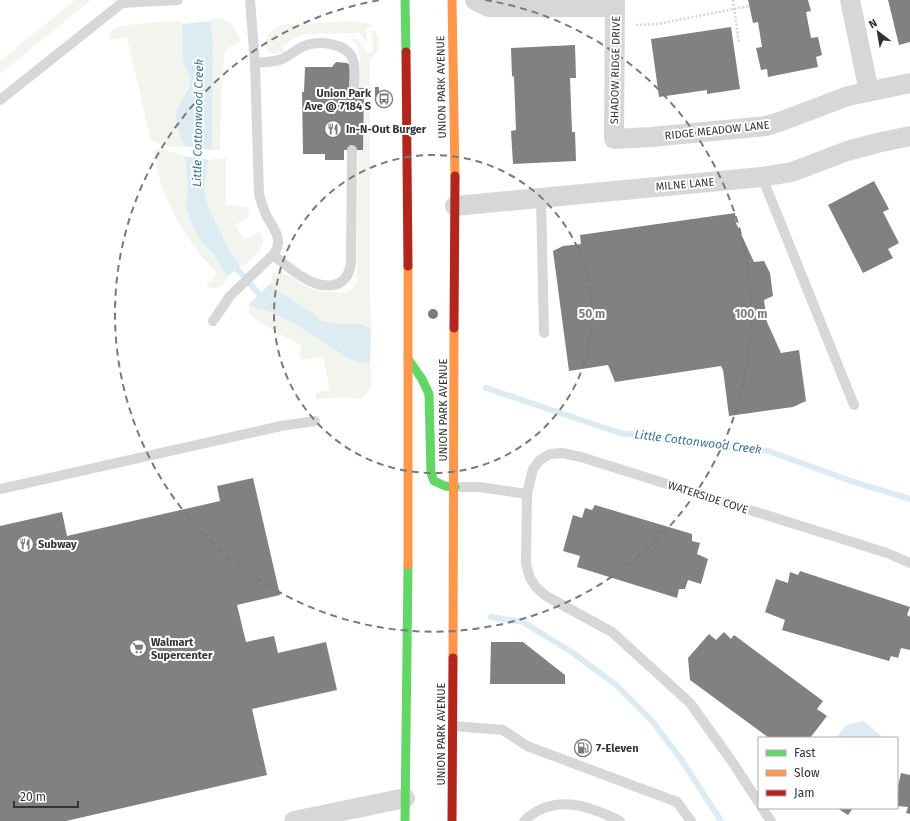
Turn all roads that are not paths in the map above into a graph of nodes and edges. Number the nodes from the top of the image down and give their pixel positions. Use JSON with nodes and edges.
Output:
{"nodes":[{"id":1,"x":178,"y":0,"type":"edge"},
{"id":2,"x":250,"y":0,"type":"edge"},
{"id":3,"x":405,"y":0,"type":"edge"},
{"id":4,"x":452,"y":0,"type":"edge"},
{"id":5,"x":475,"y":0,"type":"edge"},
{"id":6,"x":850,"y":0,"type":"edge"},
{"id":7,"x":615,"y":11,"type":"edge"},
{"id":8,"x":255,"y":63,"type":"junction"},
{"id":9,"x":910,"y":83,"type":"edge"},
{"id":10,"x":354,"y":88,"type":"dead end"},
{"id":11,"x":870,"y":92,"type":"junction"},
{"id":12,"x":0,"y":100,"type":"edge"},
{"id":13,"x":910,"y":136,"type":"edge"},
{"id":14,"x":614,"y":139,"type":"joint"},
{"id":15,"x":352,"y":150,"type":"dead end"},
{"id":16,"x":762,"y":177,"type":"junction"},
{"id":17,"x":541,"y":198,"type":"junction"},
{"id":18,"x":455,"y":206,"type":"junction"},
{"id":19,"x":274,"y":255,"type":"junction"},
{"id":20,"x":213,"y":321,"type":"dead end"},
{"id":21,"x":544,"y":333,"type":"dead end"},
{"id":22,"x":408,"y":359,"type":"junction"},
{"id":23,"x":854,"y":405,"type":"dead end"},
{"id":24,"x":315,"y":421,"type":"dead end"},
{"id":25,"x":455,"y":487,"type":"junction"},
{"id":26,"x":0,"y":489,"type":"edge"},
{"id":27,"x":526,"y":494,"type":"junction"},
{"id":28,"x":910,"y":563,"type":"edge"},
{"id":29,"x":453,"y":726,"type":"junction"},
{"id":30,"x":405,"y":798,"type":"junction"},
{"id":31,"x":758,"y":801,"type":"edge"},
{"id":32,"x":763,"y":809,"type":"edge"},
{"id":33,"x":294,"y":821,"type":"edge"},
{"id":34,"x":405,"y":821,"type":"edge"},
{"id":35,"x":452,"y":821,"type":"edge"},
{"id":36,"x":524,"y":821,"type":"edge"},
{"id":37,"x":620,"y":821,"type":"edge"},
{"id":38,"x":691,"y":821,"type":"edge"},
{"id":39,"x":771,"y":821,"type":"edge"}],
"edges":[{"from":1,"to":12,"type":"lane"},
{"from":2,"to":8,"type":"lane"},
{"from":3,"to":22,"type":"main road"},
{"from":4,"to":18,"type":"main road","name":"UNION PARK AVENUE"},
{"from":5,"to":7,"type":"street"},
{"from":6,"to":11,"type":"street"},
{"from":7,"to":14,"type":"street","name":"SHADOW RIDGE DRIVE"},
{"from":8,"to":10,"type":"lane"},
{"from":8,"to":19,"type":"lane"},
{"from":9,"to":11,"type":"street","name":"RIDGE MEADOW LANE"},
{"from":11,"to":14,"type":"street","name":"RIDGE MEADOW LANE"},
{"from":13,"to":16,"type":"street","name":"MILNE LANE"},
{"from":15,"to":19,"type":"lane"},
{"from":16,"to":17,"type":"street","name":"MILNE LANE"},
{"from":16,"to":23,"type":"lane"},
{"from":17,"to":18,"type":"street","name":"MILNE LANE"},
{"from":17,"to":21,"type":"lane"},
{"from":18,"to":25,"type":"main road","name":"UNION PARK AVENUE"},
{"from":19,"to":20,"type":"lane"},
{"from":22,"to":25,"type":"main road"},
{"from":22,"to":30,"type":"main road"},
{"from":24,"to":26,"type":"lane"},
{"from":25,"to":27,"type":"lane"},
{"from":25,"to":29,"type":"main road","name":"UNION PARK AVENUE"},
{"from":27,"to":28,"type":"lane","name":"WATERSIDE COVE"},
{"from":27,"to":31,"type":"lane","name":"WATERSIDE COVE"},
{"from":29,"to":35,"type":"main road","name":"UNION PARK AVENUE"},
{"from":29,"to":38,"type":"lane"},
{"from":30,"to":33,"type":"street"},
{"from":30,"to":34,"type":"main road"},
{"from":32,"to":39,"type":"lane"},
{"from":36,"to":37,"type":"lane"}]}
